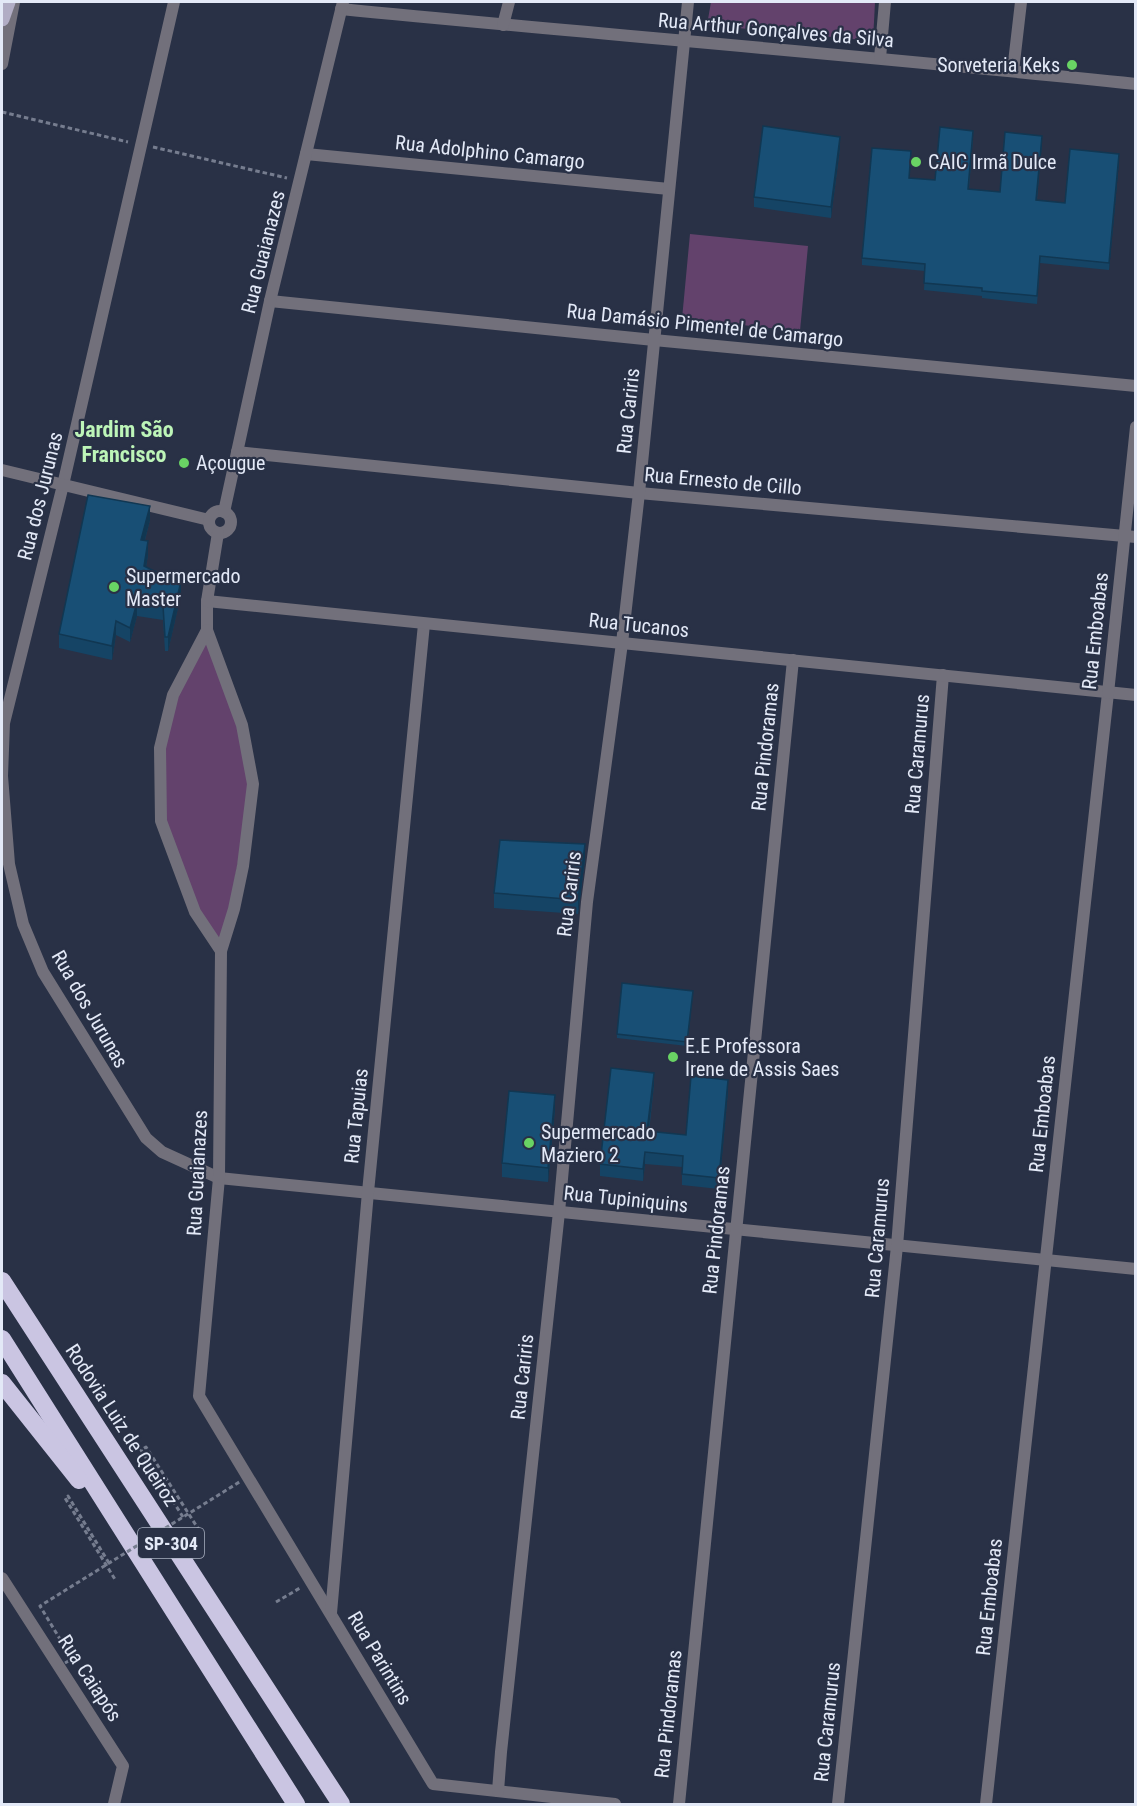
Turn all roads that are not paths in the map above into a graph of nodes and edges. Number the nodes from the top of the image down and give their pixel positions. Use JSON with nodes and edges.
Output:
{"nodes":[{"id":1,"x":8,"y":2,"type":"edge"},
{"id":2,"x":14,"y":2,"type":"edge"},
{"id":3,"x":174,"y":2,"type":"edge"},
{"id":4,"x":509,"y":2,"type":"edge"},
{"id":5,"x":688,"y":2,"type":"edge"},
{"id":6,"x":885,"y":2,"type":"edge"},
{"id":7,"x":1021,"y":2,"type":"edge"},
{"id":8,"x":342,"y":5,"type":"edge"},
{"id":9,"x":2,"y":19,"type":"edge"},
{"id":10,"x":503,"y":25,"type":"junction"},
{"id":11,"x":683,"y":42,"type":"junction"},
{"id":12,"x":880,"y":58,"type":"junction"},
{"id":13,"x":2,"y":64,"type":"edge"},
{"id":14,"x":1013,"y":71,"type":"junction"},
{"id":15,"x":1136,"y":84,"type":"edge"},
{"id":16,"x":306,"y":154,"type":"junction"},
{"id":17,"x":669,"y":189,"type":"junction"},
{"id":18,"x":270,"y":301,"type":"junction"},
{"id":19,"x":654,"y":340,"type":"junction"},
{"id":20,"x":1136,"y":386,"type":"edge"},
{"id":21,"x":1136,"y":427,"type":"edge"},
{"id":22,"x":237,"y":452,"type":"junction"},
{"id":23,"x":2,"y":470,"type":"edge"},
{"id":24,"x":63,"y":485,"type":"junction"},
{"id":25,"x":639,"y":493,"type":"junction"},
{"id":26,"x":224,"y":512,"type":"junction"},
{"id":27,"x":209,"y":520,"type":"junction"},
{"id":28,"x":219,"y":533,"type":"junction"},
{"id":29,"x":1130,"y":536,"type":"edge"},
{"id":30,"x":207,"y":601,"type":"junction"},
{"id":31,"x":424,"y":624,"type":"junction"},
{"id":32,"x":207,"y":630,"type":"junction"},
{"id":33,"x":622,"y":643,"type":"junction"},
{"id":34,"x":793,"y":660,"type":"junction"},
{"id":35,"x":944,"y":675,"type":"junction"},
{"id":36,"x":1108,"y":693,"type":"junction"},
{"id":37,"x":1136,"y":695,"type":"edge"},
{"id":38,"x":221,"y":951,"type":"junction"},
{"id":39,"x":219,"y":1178,"type":"junction"},
{"id":40,"x":368,"y":1192,"type":"junction"},
{"id":41,"x":559,"y":1212,"type":"junction"},
{"id":42,"x":736,"y":1230,"type":"junction"},
{"id":43,"x":897,"y":1246,"type":"junction"},
{"id":44,"x":1046,"y":1260,"type":"junction"},
{"id":45,"x":1136,"y":1269,"type":"edge"},
{"id":46,"x":2,"y":1281,"type":"edge"},
{"id":47,"x":2,"y":1339,"type":"edge"},
{"id":48,"x":2,"y":1383,"type":"edge"},
{"id":49,"x":199,"y":1396,"type":"joint"},
{"id":50,"x":142,"y":1560,"type":"junction"},
{"id":51,"x":2,"y":1578,"type":"edge"},
{"id":52,"x":331,"y":1613,"type":"junction"},
{"id":53,"x":498,"y":1791,"type":"junction"},
{"id":54,"x":114,"y":1804,"type":"edge"},
{"id":55,"x":297,"y":1804,"type":"edge"},
{"id":56,"x":341,"y":1804,"type":"edge"},
{"id":57,"x":615,"y":1804,"type":"edge"},
{"id":58,"x":679,"y":1804,"type":"edge"},
{"id":59,"x":838,"y":1804,"type":"edge"},
{"id":60,"x":986,"y":1804,"type":"edge"}],
"edges":[{"from":1,"to":9,"type":"main road"},
{"from":2,"to":13,"type":"street"},
{"from":3,"to":24,"type":"street","name":"Rua dos Jurunas"},
{"from":4,"to":10,"type":"street"},
{"from":5,"to":11,"type":"street","name":"Rua Cariris"},
{"from":6,"to":12,"type":"street"},
{"from":7,"to":14,"type":"street"},
{"from":8,"to":10,"type":"street","name":"Rua Arthur Gonçalves da Silva"},
{"from":8,"to":16,"type":"street","name":"Rua Guaianazes"},
{"from":10,"to":11,"type":"street","name":"Rua Arthur Gonçalves da Silva"},
{"from":11,"to":12,"type":"street","name":"Rua Arthur Gonçalves da Silva"},
{"from":11,"to":17,"type":"street","name":"Rua Cariris"},
{"from":12,"to":14,"type":"street","name":"Rua Arthur Gonçalves da Silva"},
{"from":14,"to":15,"type":"street","name":"Rua Arthur Gonçalves da Silva"},
{"from":16,"to":17,"type":"street","name":"Rua Adolphino Camargo"},
{"from":16,"to":18,"type":"street","name":"Rua Guaianazes"},
{"from":17,"to":19,"type":"street","name":"Rua Cariris"},
{"from":18,"to":19,"type":"street","name":"Rua Damásio Pimentel de Camargo"},
{"from":18,"to":22,"type":"street","name":"Rua Guaianazes"},
{"from":19,"to":20,"type":"street","name":"Rua Damásio Pimentel de Camargo"},
{"from":19,"to":25,"type":"street","name":"Rua Cariris"},
{"from":21,"to":29,"type":"street","name":"Rua Emboabas"},
{"from":22,"to":25,"type":"street","name":"Rua Ernesto de Cillo"},
{"from":22,"to":26,"type":"street","name":"Rua Guaianazes"},
{"from":23,"to":24,"type":"street"},
{"from":24,"to":27,"type":"street"},
{"from":24,"to":39,"type":"street","name":"Rua dos Jurunas"},
{"from":25,"to":29,"type":"street","name":"Rua Ernesto de Cillo"},
{"from":25,"to":33,"type":"street","name":"Rua Cariris"},
{"from":26,"to":27,"type":"street"},
{"from":26,"to":28,"type":"street"},
{"from":27,"to":28,"type":"street"},
{"from":28,"to":30,"type":"street"},
{"from":29,"to":36,"type":"street","name":"Rua Emboabas"},
{"from":30,"to":31,"type":"street","name":"Rua Tucanos"},
{"from":30,"to":32,"type":"street","name":"Rua Guaianazes"},
{"from":31,"to":33,"type":"street","name":"Rua Tucanos"},
{"from":31,"to":40,"type":"street","name":"Rua Tapuias"},
{"from":32,"to":38,"type":"street","name":"Rua Guaianazes"},
{"from":32,"to":38,"type":"street","name":"Rua Guaianazes"},
{"from":33,"to":34,"type":"street","name":"Rua Tucanos"},
{"from":33,"to":41,"type":"street","name":"Rua Cariris"},
{"from":34,"to":35,"type":"street","name":"Rua Tucanos"},
{"from":34,"to":42,"type":"street","name":"Rua Pindoramas"},
{"from":35,"to":36,"type":"street","name":"Rua Tucanos"},
{"from":35,"to":43,"type":"street","name":"Rua Caramurus"},
{"from":36,"to":37,"type":"street","name":"Rua Tucanos"},
{"from":36,"to":44,"type":"street","name":"Rua Emboabas"},
{"from":38,"to":39,"type":"street","name":"Rua Guaianazes"},
{"from":39,"to":40,"type":"street","name":"Rua Tupiniquins"},
{"from":39,"to":49,"type":"street","name":"Rua Guaianazes"},
{"from":40,"to":41,"type":"street","name":"Rua Tupiniquins"},
{"from":40,"to":52,"type":"street","name":"Rua Tapuias"},
{"from":41,"to":42,"type":"street","name":"Rua Tupiniquins"},
{"from":41,"to":53,"type":"street","name":"Rua Cariris"},
{"from":42,"to":43,"type":"street","name":"Rua Tupiniquins"},
{"from":42,"to":58,"type":"street","name":"Rua Pindoramas"},
{"from":43,"to":44,"type":"street","name":"Rua Tupiniquins"},
{"from":43,"to":59,"type":"street","name":"Rua Caramurus"},
{"from":44,"to":45,"type":"street","name":"Rua Tupiniquins"},
{"from":44,"to":60,"type":"street","name":"Rua Emboabas"},
{"from":46,"to":56,"type":"highway","name":"Rodovia Luiz de Queiroz","number":"SP-304"},
{"from":47,"to":50,"type":"highway","number":"SP-304"},
{"from":48,"to":50,"type":"highway"},
{"from":49,"to":52,"type":"street","name":"Rua Parintins"},
{"from":50,"to":55,"type":"highway","number":"SP-304"},
{"from":51,"to":54,"type":"street","name":"Rua Caiapós"},
{"from":52,"to":53,"type":"street","name":"Rua Parintins"},
{"from":53,"to":57,"type":"street","name":"Rua Parintins"}]}
